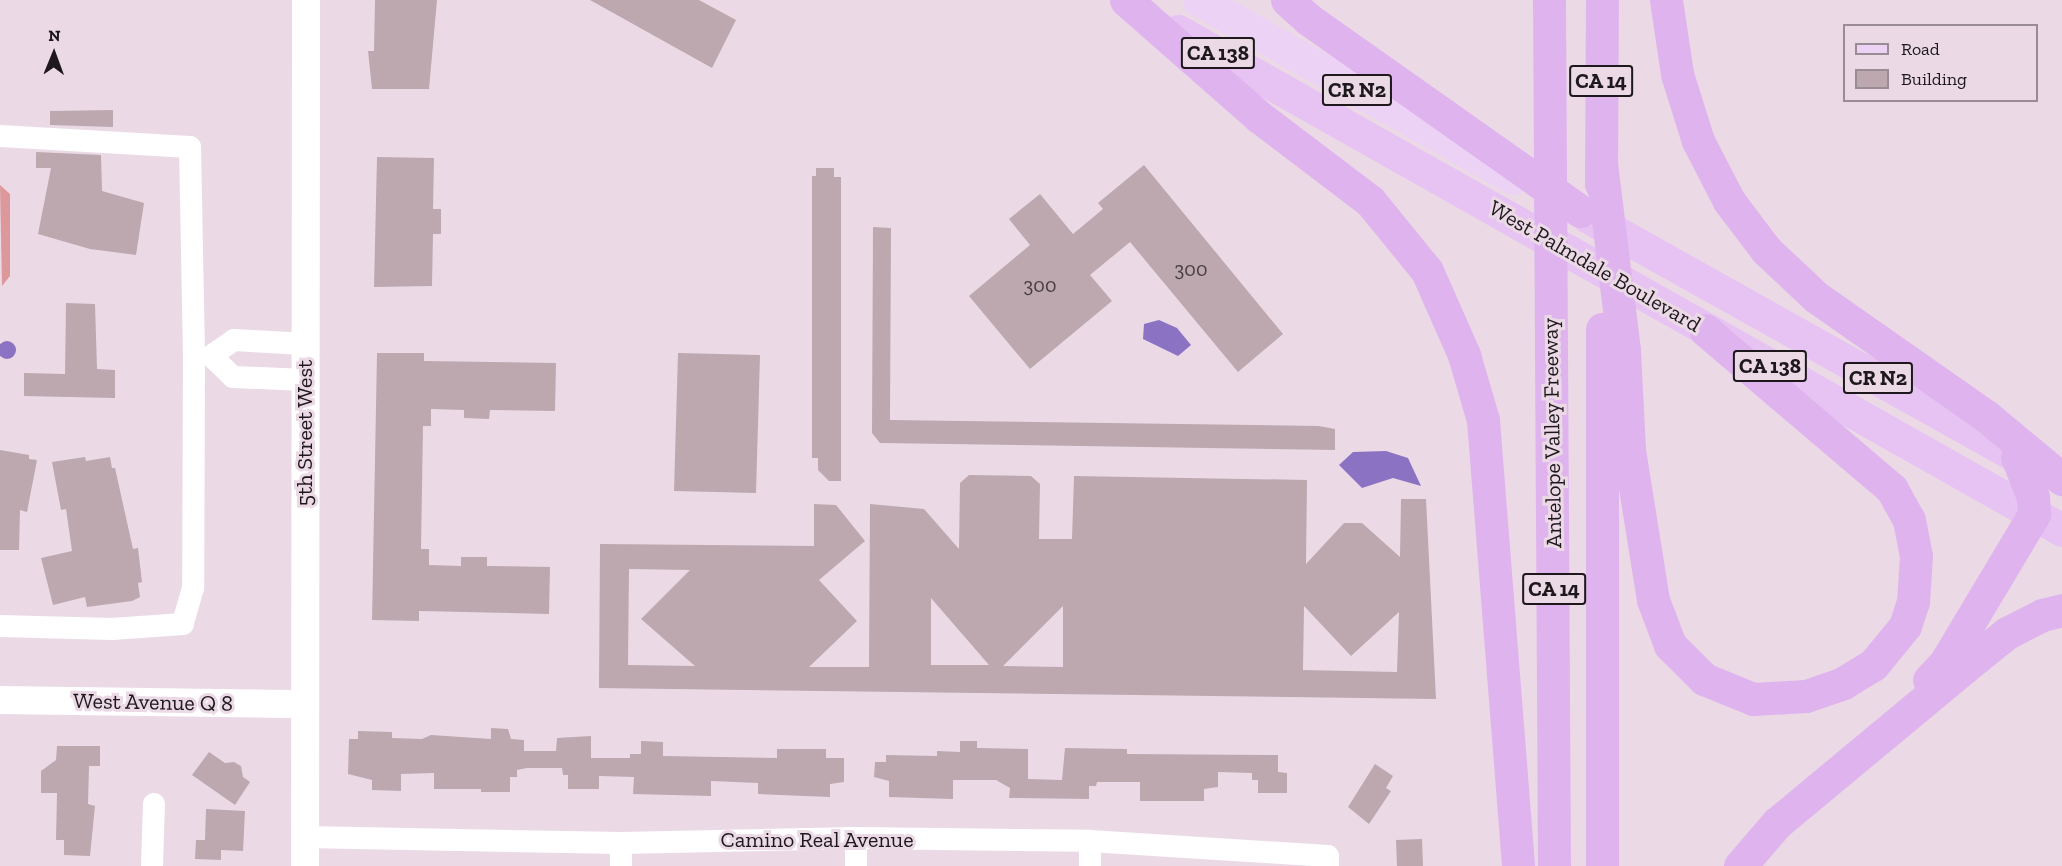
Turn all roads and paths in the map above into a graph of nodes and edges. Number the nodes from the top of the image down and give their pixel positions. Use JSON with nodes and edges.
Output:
{"nodes":[{"id":1,"x":306,"y":0,"type":"edge"},
{"id":2,"x":1127,"y":0,"type":"edge"},
{"id":3,"x":1153,"y":0,"type":"edge"},
{"id":4,"x":1199,"y":0,"type":"edge"},
{"id":5,"x":1287,"y":0,"type":"edge"},
{"id":6,"x":1602,"y":0,"type":"edge"},
{"id":7,"x":1666,"y":0,"type":"edge"},
{"id":8,"x":1548,"y":1,"type":"edge"},
{"id":9,"x":1178,"y":31,"type":"junction"},
{"id":10,"x":0,"y":136,"type":"edge"},
{"id":11,"x":1580,"y":211,"type":"junction"},
{"id":12,"x":1705,"y":330,"type":"junction"},
{"id":13,"x":305,"y":344,"type":"junction"},
{"id":14,"x":1613,"y":351,"type":"junction"},
{"id":15,"x":203,"y":356,"type":"junction"},
{"id":16,"x":305,"y":380,"type":"junction"},
{"id":17,"x":2017,"y":457,"type":"junction"},
{"id":18,"x":2062,"y":481,"type":"edge"},
{"id":19,"x":2034,"y":514,"type":"junction"},
{"id":20,"x":2062,"y":530,"type":"edge"},
{"id":21,"x":2062,"y":610,"type":"edge"},
{"id":22,"x":0,"y":626,"type":"edge"},
{"id":23,"x":0,"y":700,"type":"edge"},
{"id":24,"x":305,"y":704,"type":"junction"},
{"id":25,"x":1862,"y":751,"type":"junction"},
{"id":26,"x":154,"y":804,"type":"dead end"},
{"id":27,"x":305,"y":837,"type":"junction"},
{"id":28,"x":856,"y":838,"type":"junction"},
{"id":29,"x":1090,"y":841,"type":"junction"},
{"id":30,"x":621,"y":843,"type":"junction"},
{"id":31,"x":1328,"y":861,"type":"edge"},
{"id":32,"x":152,"y":866,"type":"edge"},
{"id":33,"x":305,"y":866,"type":"edge"},
{"id":34,"x":621,"y":866,"type":"edge"},
{"id":35,"x":856,"y":866,"type":"edge"},
{"id":36,"x":1090,"y":866,"type":"edge"},
{"id":37,"x":1518,"y":866,"type":"edge"},
{"id":38,"x":1554,"y":866,"type":"edge"},
{"id":39,"x":1602,"y":866,"type":"edge"},
{"id":40,"x":1740,"y":866,"type":"edge"}],
"edges":[{"from":1,"to":13,"type":"street","name":"5th Street West"},
{"from":2,"to":9,"type":"main road","name":"West Palmdale Boulevard"},
{"from":2,"to":37,"type":"highway"},
{"from":3,"to":9,"type":"highway","number":"CA 138"},
{"from":4,"to":11,"type":"main road","number":"CR N2"},
{"from":5,"to":11,"type":"highway"},
{"from":6,"to":14,"type":"highway","number":"CA 14"},
{"from":7,"to":18,"type":"highway"},
{"from":8,"to":38,"type":"highway","name":"Antelope Valley Freeway","number":"CA 14"},
{"from":9,"to":12,"type":"highway","name":"West Palmdale Boulevard","number":"CA 138"},
{"from":10,"to":15,"type":"street"},
{"from":11,"to":17,"type":"highway","name":"West Palmdale Boulevard","number":"CR N2"},
{"from":12,"to":14,"type":"highway"},
{"from":12,"to":19,"type":"highway","name":"West Palmdale Boulevard","number":"CA 138"},
{"from":13,"to":15,"type":"street"},
{"from":13,"to":16,"type":"street","name":"5th Street West"},
{"from":14,"to":39,"type":"highway","number":"CA 14"},
{"from":15,"to":16,"type":"street"},
{"from":15,"to":22,"type":"street"},
{"from":16,"to":24,"type":"street","name":"5th Street West"},
{"from":17,"to":18,"type":"highway","name":"West Palmdale Boulevard","number":"CR N2"},
{"from":17,"to":19,"type":"highway"},
{"from":19,"to":20,"type":"highway","name":"West Palmdale Boulevard","number":"CA 138"},
{"from":19,"to":25,"type":"highway"},
{"from":21,"to":25,"type":"highway"},
{"from":23,"to":24,"type":"street","name":"West Avenue Q 8"},
{"from":24,"to":27,"type":"street","name":"5th Street West"},
{"from":25,"to":40,"type":"highway"},
{"from":26,"to":32,"type":"street"},
{"from":27,"to":30,"type":"street","name":"Camino Real Avenue"},
{"from":27,"to":33,"type":"street","name":"5th Street West"},
{"from":28,"to":29,"type":"street","name":"Camino Real Avenue"},
{"from":28,"to":30,"type":"street","name":"Camino Real Avenue"},
{"from":28,"to":35,"type":"street"},
{"from":29,"to":31,"type":"street","name":"Camino Real Avenue"},
{"from":29,"to":36,"type":"street"},
{"from":30,"to":34,"type":"street"}]}
